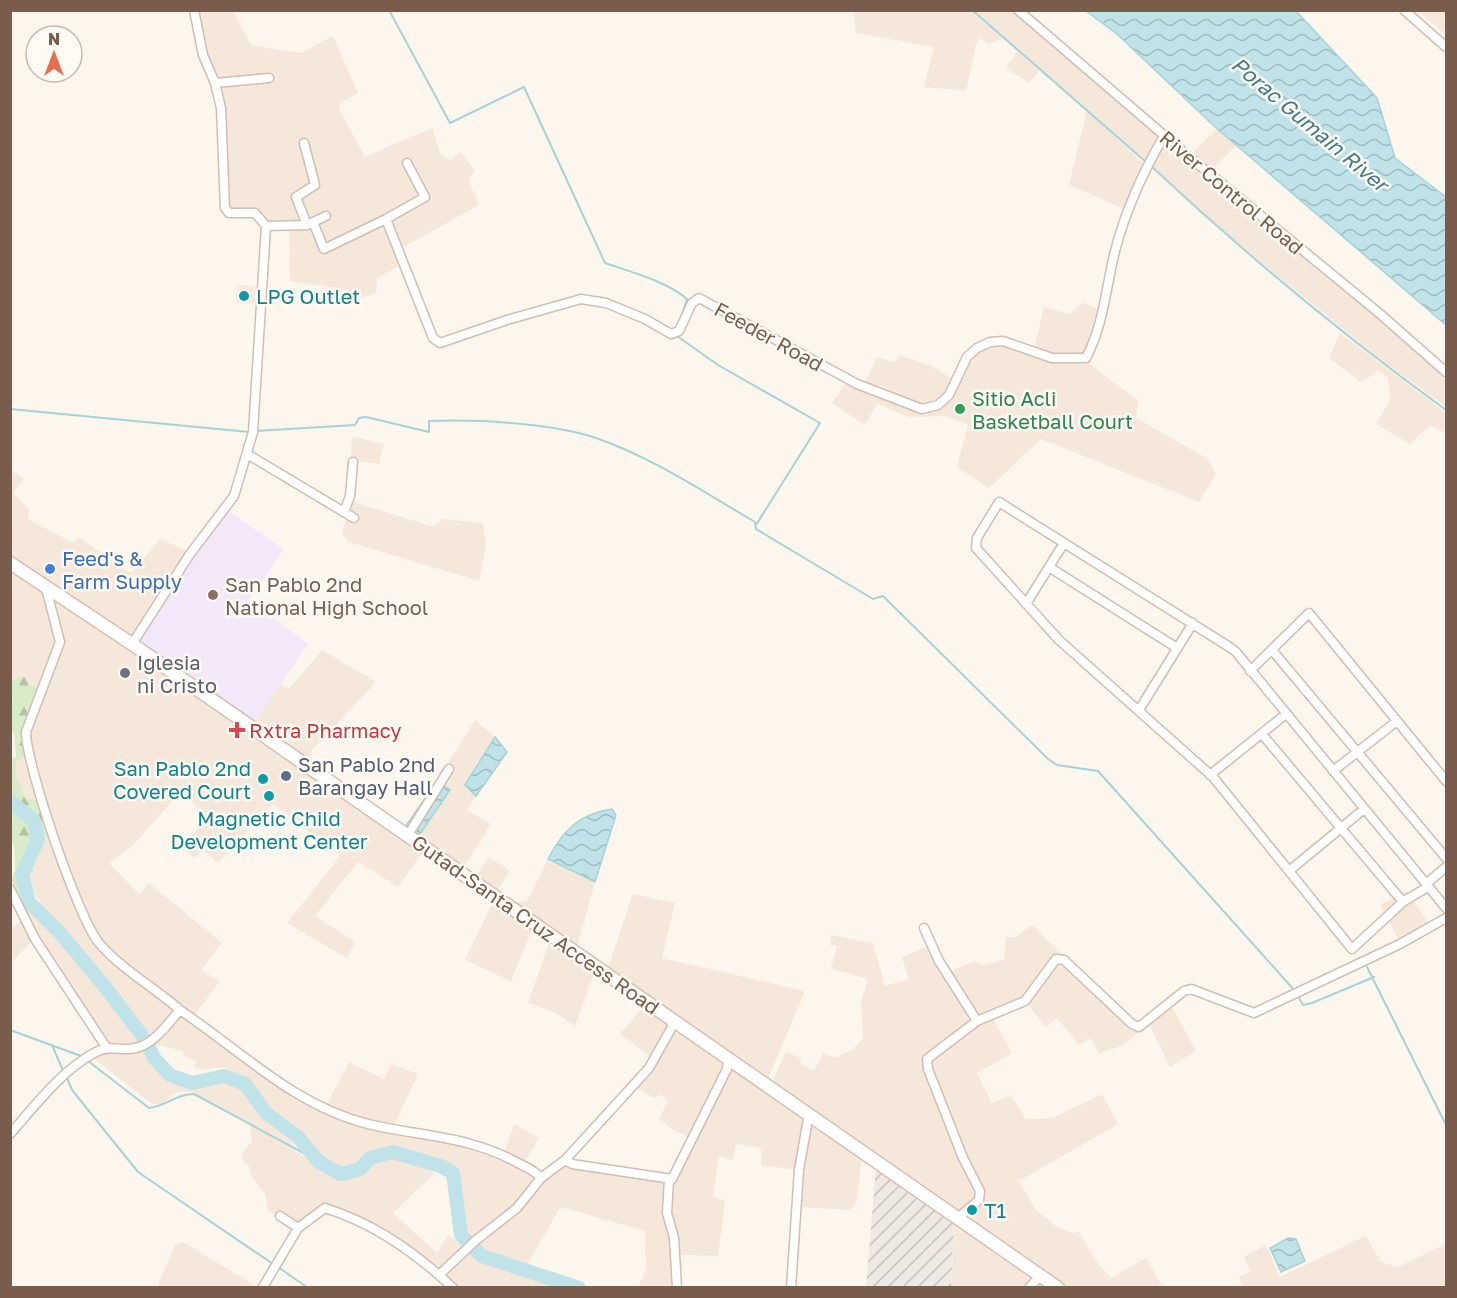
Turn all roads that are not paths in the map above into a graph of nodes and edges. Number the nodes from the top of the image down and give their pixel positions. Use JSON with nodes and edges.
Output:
{"nodes":[{"id":1,"x":194,"y":10,"type":"edge"},
{"id":2,"x":1018,"y":10,"type":"edge"},
{"id":3,"x":1404,"y":10,"type":"edge"},
{"id":4,"x":1446,"y":47,"type":"edge"},
{"id":5,"x":269,"y":78,"type":"dead end"},
{"id":6,"x":215,"y":83,"type":"junction"},
{"id":7,"x":1164,"y":135,"type":"junction"},
{"id":8,"x":304,"y":143,"type":"dead end"},
{"id":9,"x":407,"y":162,"type":"dead end"},
{"id":10,"x":326,"y":216,"type":"dead end"},
{"id":11,"x":386,"y":219,"type":"junction"},
{"id":12,"x":310,"y":224,"type":"junction"},
{"id":13,"x":266,"y":226,"type":"junction"},
{"id":14,"x":1446,"y":372,"type":"edge"},
{"id":15,"x":247,"y":454,"type":"junction"},
{"id":16,"x":353,"y":462,"type":"dead end"},
{"id":17,"x":344,"y":512,"type":"junction"},
{"id":18,"x":354,"y":518,"type":"dead end"},
{"id":19,"x":1064,"y":543,"type":"junction"},
{"id":20,"x":10,"y":563,"type":"edge"},
{"id":21,"x":1049,"y":567,"type":"junction"},
{"id":22,"x":46,"y":588,"type":"junction"},
{"id":23,"x":1026,"y":604,"type":"junction"},
{"id":24,"x":1192,"y":623,"type":"junction"},
{"id":25,"x":132,"y":644,"type":"junction"},
{"id":26,"x":1178,"y":648,"type":"junction"},
{"id":27,"x":1272,"y":650,"type":"junction"},
{"id":28,"x":1250,"y":671,"type":"junction"},
{"id":29,"x":1139,"y":710,"type":"junction"},
{"id":30,"x":1286,"y":714,"type":"junction"},
{"id":31,"x":1397,"y":721,"type":"junction"},
{"id":32,"x":1262,"y":734,"type":"junction"},
{"id":33,"x":1357,"y":752,"type":"junction"},
{"id":34,"x":449,"y":769,"type":"dead end"},
{"id":35,"x":1333,"y":771,"type":"junction"},
{"id":36,"x":1210,"y":775,"type":"junction"},
{"id":37,"x":1446,"y":781,"type":"edge"},
{"id":38,"x":1364,"y":808,"type":"junction"},
{"id":39,"x":1341,"y":828,"type":"junction"},
{"id":40,"x":408,"y":835,"type":"junction"},
{"id":41,"x":1446,"y":858,"type":"edge"},
{"id":42,"x":1446,"y":867,"type":"edge"},
{"id":43,"x":1289,"y":872,"type":"junction"},
{"id":44,"x":1427,"y":885,"type":"junction"},
{"id":45,"x":10,"y":889,"type":"edge"},
{"id":46,"x":1403,"y":902,"type":"junction"},
{"id":47,"x":1446,"y":909,"type":"edge"},
{"id":48,"x":1446,"y":918,"type":"edge"},
{"id":49,"x":924,"y":928,"type":"dead end"},
{"id":50,"x":180,"y":1010,"type":"junction"},
{"id":51,"x":671,"y":1018,"type":"junction"},
{"id":52,"x":977,"y":1021,"type":"junction"},
{"id":53,"x":106,"y":1047,"type":"junction"},
{"id":54,"x":728,"y":1057,"type":"junction"},
{"id":55,"x":809,"y":1113,"type":"junction"},
{"id":56,"x":10,"y":1134,"type":"edge"},
{"id":57,"x":565,"y":1160,"type":"junction"},
{"id":58,"x":541,"y":1179,"type":"junction"},
{"id":59,"x":669,"y":1179,"type":"junction"},
{"id":60,"x":280,"y":1216,"type":"dead end"},
{"id":61,"x":958,"y":1218,"type":"junction"},
{"id":62,"x":298,"y":1228,"type":"junction"},
{"id":63,"x":440,"y":1273,"type":"junction"},
{"id":64,"x":1040,"y":1276,"type":"junction"},
{"id":65,"x":263,"y":1287,"type":"edge"},
{"id":66,"x":453,"y":1287,"type":"edge"},
{"id":67,"x":677,"y":1287,"type":"edge"},
{"id":68,"x":791,"y":1287,"type":"edge"},
{"id":69,"x":1029,"y":1287,"type":"edge"},
{"id":70,"x":1058,"y":1287,"type":"edge"}],
"edges":[{"from":1,"to":6,"type":"street"},
{"from":2,"to":7,"type":"street","name":"River Control Road"},
{"from":3,"to":4,"type":"street"},
{"from":5,"to":6,"type":"street"},
{"from":6,"to":13,"type":"street"},
{"from":7,"to":11,"type":"street","name":"Feeder Road"},
{"from":7,"to":14,"type":"street","name":"River Control Road"},
{"from":8,"to":12,"type":"street"},
{"from":9,"to":11,"type":"street"},
{"from":10,"to":12,"type":"street"},
{"from":11,"to":12,"type":"street"},
{"from":12,"to":13,"type":"street"},
{"from":13,"to":15,"type":"street"},
{"from":15,"to":17,"type":"street"},
{"from":15,"to":25,"type":"street"},
{"from":16,"to":17,"type":"street"},
{"from":17,"to":18,"type":"street"},
{"from":19,"to":21,"type":"street"},
{"from":19,"to":23,"type":"street"},
{"from":19,"to":24,"type":"street"},
{"from":20,"to":22,"type":"main road","name":"Gutad-Santa Cruz Access Road"},
{"from":21,"to":23,"type":"street"},
{"from":21,"to":26,"type":"street"},
{"from":22,"to":25,"type":"main road","name":"Gutad-Santa Cruz Access Road"},
{"from":22,"to":50,"type":"street"},
{"from":23,"to":29,"type":"street"},
{"from":24,"to":26,"type":"street"},
{"from":24,"to":28,"type":"street"},
{"from":25,"to":40,"type":"main road","name":"Gutad-Santa Cruz Access Road"},
{"from":26,"to":29,"type":"street"},
{"from":27,"to":28,"type":"street"},
{"from":27,"to":31,"type":"street"},
{"from":27,"to":33,"type":"street"},
{"from":28,"to":30,"type":"street"},
{"from":29,"to":36,"type":"street"},
{"from":30,"to":32,"type":"street"},
{"from":30,"to":35,"type":"street"},
{"from":31,"to":33,"type":"street"},
{"from":31,"to":37,"type":"street"},
{"from":32,"to":36,"type":"street"},
{"from":32,"to":39,"type":"street"},
{"from":33,"to":35,"type":"street"},
{"from":33,"to":41,"type":"street"},
{"from":34,"to":40,"type":"street"},
{"from":35,"to":38,"type":"street"},
{"from":36,"to":43,"type":"street"},
{"from":38,"to":39,"type":"street"},
{"from":38,"to":44,"type":"street"},
{"from":39,"to":43,"type":"street"},
{"from":39,"to":46,"type":"street"},
{"from":40,"to":51,"type":"main road","name":"Gutad-Santa Cruz Access Road"},
{"from":42,"to":44,"type":"street"},
{"from":43,"to":46,"type":"street"},
{"from":44,"to":46,"type":"street"},
{"from":44,"to":47,"type":"street"},
{"from":45,"to":53,"type":"street"},
{"from":48,"to":52,"type":"street"},
{"from":49,"to":52,"type":"street"},
{"from":50,"to":53,"type":"street"},
{"from":50,"to":58,"type":"street"},
{"from":51,"to":54,"type":"main road","name":"Gutad-Santa Cruz Access Road"},
{"from":51,"to":57,"type":"street"},
{"from":52,"to":61,"type":"street"},
{"from":53,"to":56,"type":"street"},
{"from":54,"to":55,"type":"main road","name":"Gutad-Santa Cruz Access Road"},
{"from":54,"to":59,"type":"street"},
{"from":55,"to":61,"type":"main road","name":"Gutad-Santa Cruz Access Road"},
{"from":55,"to":68,"type":"street"},
{"from":57,"to":58,"type":"street"},
{"from":57,"to":59,"type":"street"},
{"from":58,"to":63,"type":"street"},
{"from":59,"to":67,"type":"street"},
{"from":60,"to":62,"type":"street"},
{"from":61,"to":64,"type":"main road","name":"Gutad-Santa Cruz Access Road"},
{"from":62,"to":63,"type":"street"},
{"from":62,"to":65,"type":"street"},
{"from":63,"to":66,"type":"street"},
{"from":64,"to":69,"type":"street"},
{"from":64,"to":70,"type":"main road","name":"Gutad-Santa Cruz Access Road"}]}
